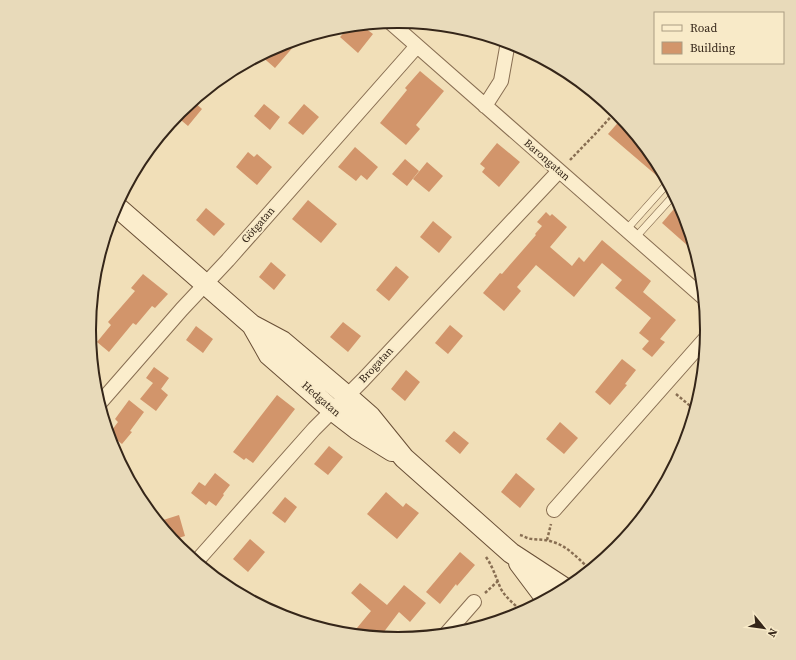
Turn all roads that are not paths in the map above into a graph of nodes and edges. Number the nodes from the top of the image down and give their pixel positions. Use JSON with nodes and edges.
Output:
{"nodes":[{"id":1,"x":397,"y":28,"type":"edge"},
{"id":2,"x":417,"y":46,"type":"junction"},
{"id":3,"x":507,"y":48,"type":"edge"},
{"id":4,"x":485,"y":106,"type":"junction"},
{"id":5,"x":559,"y":171,"type":"junction"},
{"id":6,"x":664,"y":187,"type":"edge"},
{"id":7,"x":670,"y":199,"type":"edge"},
{"id":8,"x":121,"y":210,"type":"edge"},
{"id":9,"x":631,"y":234,"type":"junction"},
{"id":10,"x":205,"y":284,"type":"junction"},
{"id":11,"x":697,"y":292,"type":"edge"},
{"id":12,"x":252,"y":325,"type":"junction"},
{"id":13,"x":699,"y":346,"type":"edge"},
{"id":14,"x":347,"y":396,"type":"junction"},
{"id":15,"x":104,"y":398,"type":"edge"},
{"id":16,"x":332,"y":410,"type":"junction"},
{"id":17,"x":404,"y":458,"type":"junction"},
{"id":18,"x":554,"y":510,"type":"dead end"},
{"id":19,"x":511,"y":553,"type":"junction"},
{"id":20,"x":200,"y":558,"type":"edge"},
{"id":21,"x":560,"y":585,"type":"edge"},
{"id":22,"x":543,"y":595,"type":"edge"},
{"id":23,"x":474,"y":602,"type":"dead end"},
{"id":24,"x":452,"y":627,"type":"edge"}],
"edges":[{"from":1,"to":2,"type":"street","name":"Barongatan"},
{"from":2,"to":4,"type":"street","name":"Barongatan"},
{"from":2,"to":10,"type":"street","name":"Götgatan"},
{"from":3,"to":4,"type":"street"},
{"from":4,"to":5,"type":"street","name":"Barongatan"},
{"from":5,"to":9,"type":"street","name":"Barongatan"},
{"from":5,"to":14,"type":"street","name":"Brogatan"},
{"from":6,"to":9,"type":"lane"},
{"from":7,"to":9,"type":"lane"},
{"from":8,"to":10,"type":"main road","name":"Hedgatan"},
{"from":9,"to":11,"type":"street","name":"Barongatan"},
{"from":10,"to":12,"type":"main road","name":"Hedgatan"},
{"from":10,"to":15,"type":"street","name":"Götgatan"},
{"from":12,"to":14,"type":"main road","name":"Hedgatan"},
{"from":12,"to":16,"type":"main road","name":"Hedgatan"},
{"from":13,"to":18,"type":"street"},
{"from":14,"to":16,"type":"street","name":"Brogatan"},
{"from":14,"to":17,"type":"main road","name":"Hedgatan"},
{"from":16,"to":17,"type":"main road","name":"Hedgatan"},
{"from":16,"to":20,"type":"street","name":"Brogatan"},
{"from":17,"to":19,"type":"main road","name":"Hedgatan"},
{"from":19,"to":21,"type":"main road","name":"Hedgatan"},
{"from":19,"to":22,"type":"main road","name":"Hedgatan"},
{"from":23,"to":24,"type":"street"}]}
